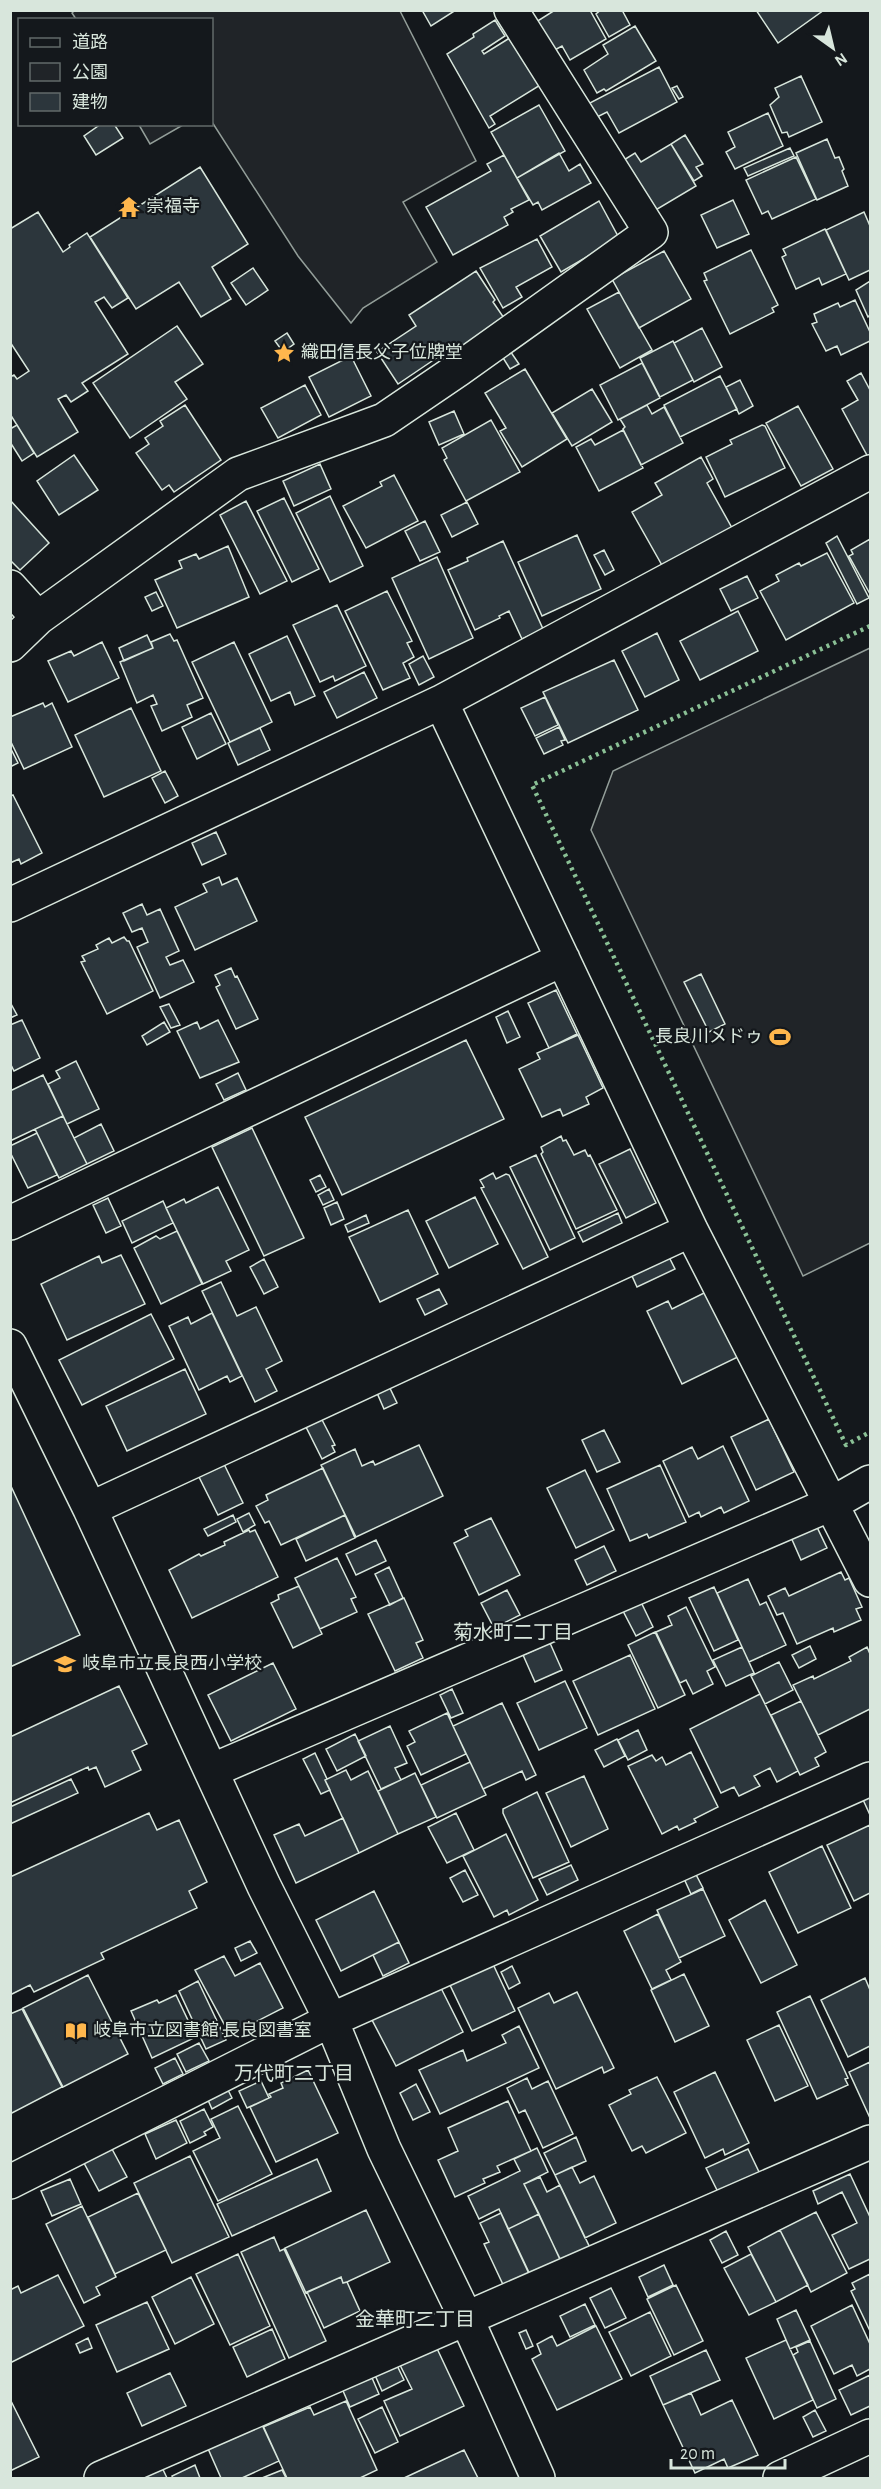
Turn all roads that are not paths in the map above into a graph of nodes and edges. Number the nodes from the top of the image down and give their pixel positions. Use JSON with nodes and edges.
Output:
{"nodes":[{"id":1,"x":511,"y":10,"type":"edge"},
{"id":2,"x":870,"y":472,"type":"edge"},
{"id":3,"x":10,"y":587,"type":"edge"},
{"id":4,"x":39,"y":618,"type":"junction"},
{"id":5,"x":10,"y":645,"type":"edge"},
{"id":6,"x":441,"y":702,"type":"junction"},
{"id":7,"x":10,"y":904,"type":"edge"},
{"id":8,"x":563,"y":959,"type":"junction"},
{"id":9,"x":10,"y":1223,"type":"edge"},
{"id":10,"x":691,"y":1230,"type":"junction"},
{"id":11,"x":10,"y":1346,"type":"edge"},
{"id":12,"x":870,"y":1482,"type":"edge"},
{"id":13,"x":832,"y":1503,"type":"junction"},
{"id":14,"x":90,"y":1509,"type":"junction"},
{"id":15,"x":870,"y":1580,"type":"edge"},
{"id":16,"x":211,"y":1771,"type":"junction"},
{"id":17,"x":870,"y":1779,"type":"edge"},
{"id":18,"x":331,"y":2020,"type":"junction"},
{"id":19,"x":870,"y":2142,"type":"edge"},
{"id":20,"x":10,"y":2182,"type":"edge"},
{"id":21,"x":467,"y":2320,"type":"junction"},
{"id":22,"x":870,"y":2436,"type":"edge"},
{"id":23,"x":100,"y":2478,"type":"edge"},
{"id":24,"x":538,"y":2478,"type":"edge"},
{"id":25,"x":780,"y":2478,"type":"edge"}],
"edges":[{"from":1,"to":4,"type":"street"},
{"from":2,"to":6,"type":"street"},
{"from":3,"to":4,"type":"street"},
{"from":4,"to":5,"type":"street"},
{"from":6,"to":7,"type":"street"},
{"from":6,"to":8,"type":"street"},
{"from":8,"to":9,"type":"street"},
{"from":8,"to":10,"type":"street"},
{"from":10,"to":13,"type":"street"},
{"from":10,"to":14,"type":"street"},
{"from":11,"to":14,"type":"street"},
{"from":12,"to":13,"type":"street"},
{"from":13,"to":15,"type":"street"},
{"from":13,"to":16,"type":"street"},
{"from":14,"to":16,"type":"street"},
{"from":16,"to":18,"type":"street"},
{"from":17,"to":18,"type":"street"},
{"from":18,"to":20,"type":"street"},
{"from":18,"to":21,"type":"street"},
{"from":19,"to":21,"type":"street"},
{"from":21,"to":23,"type":"street"},
{"from":21,"to":24,"type":"street"},
{"from":22,"to":25,"type":"street"}]}
